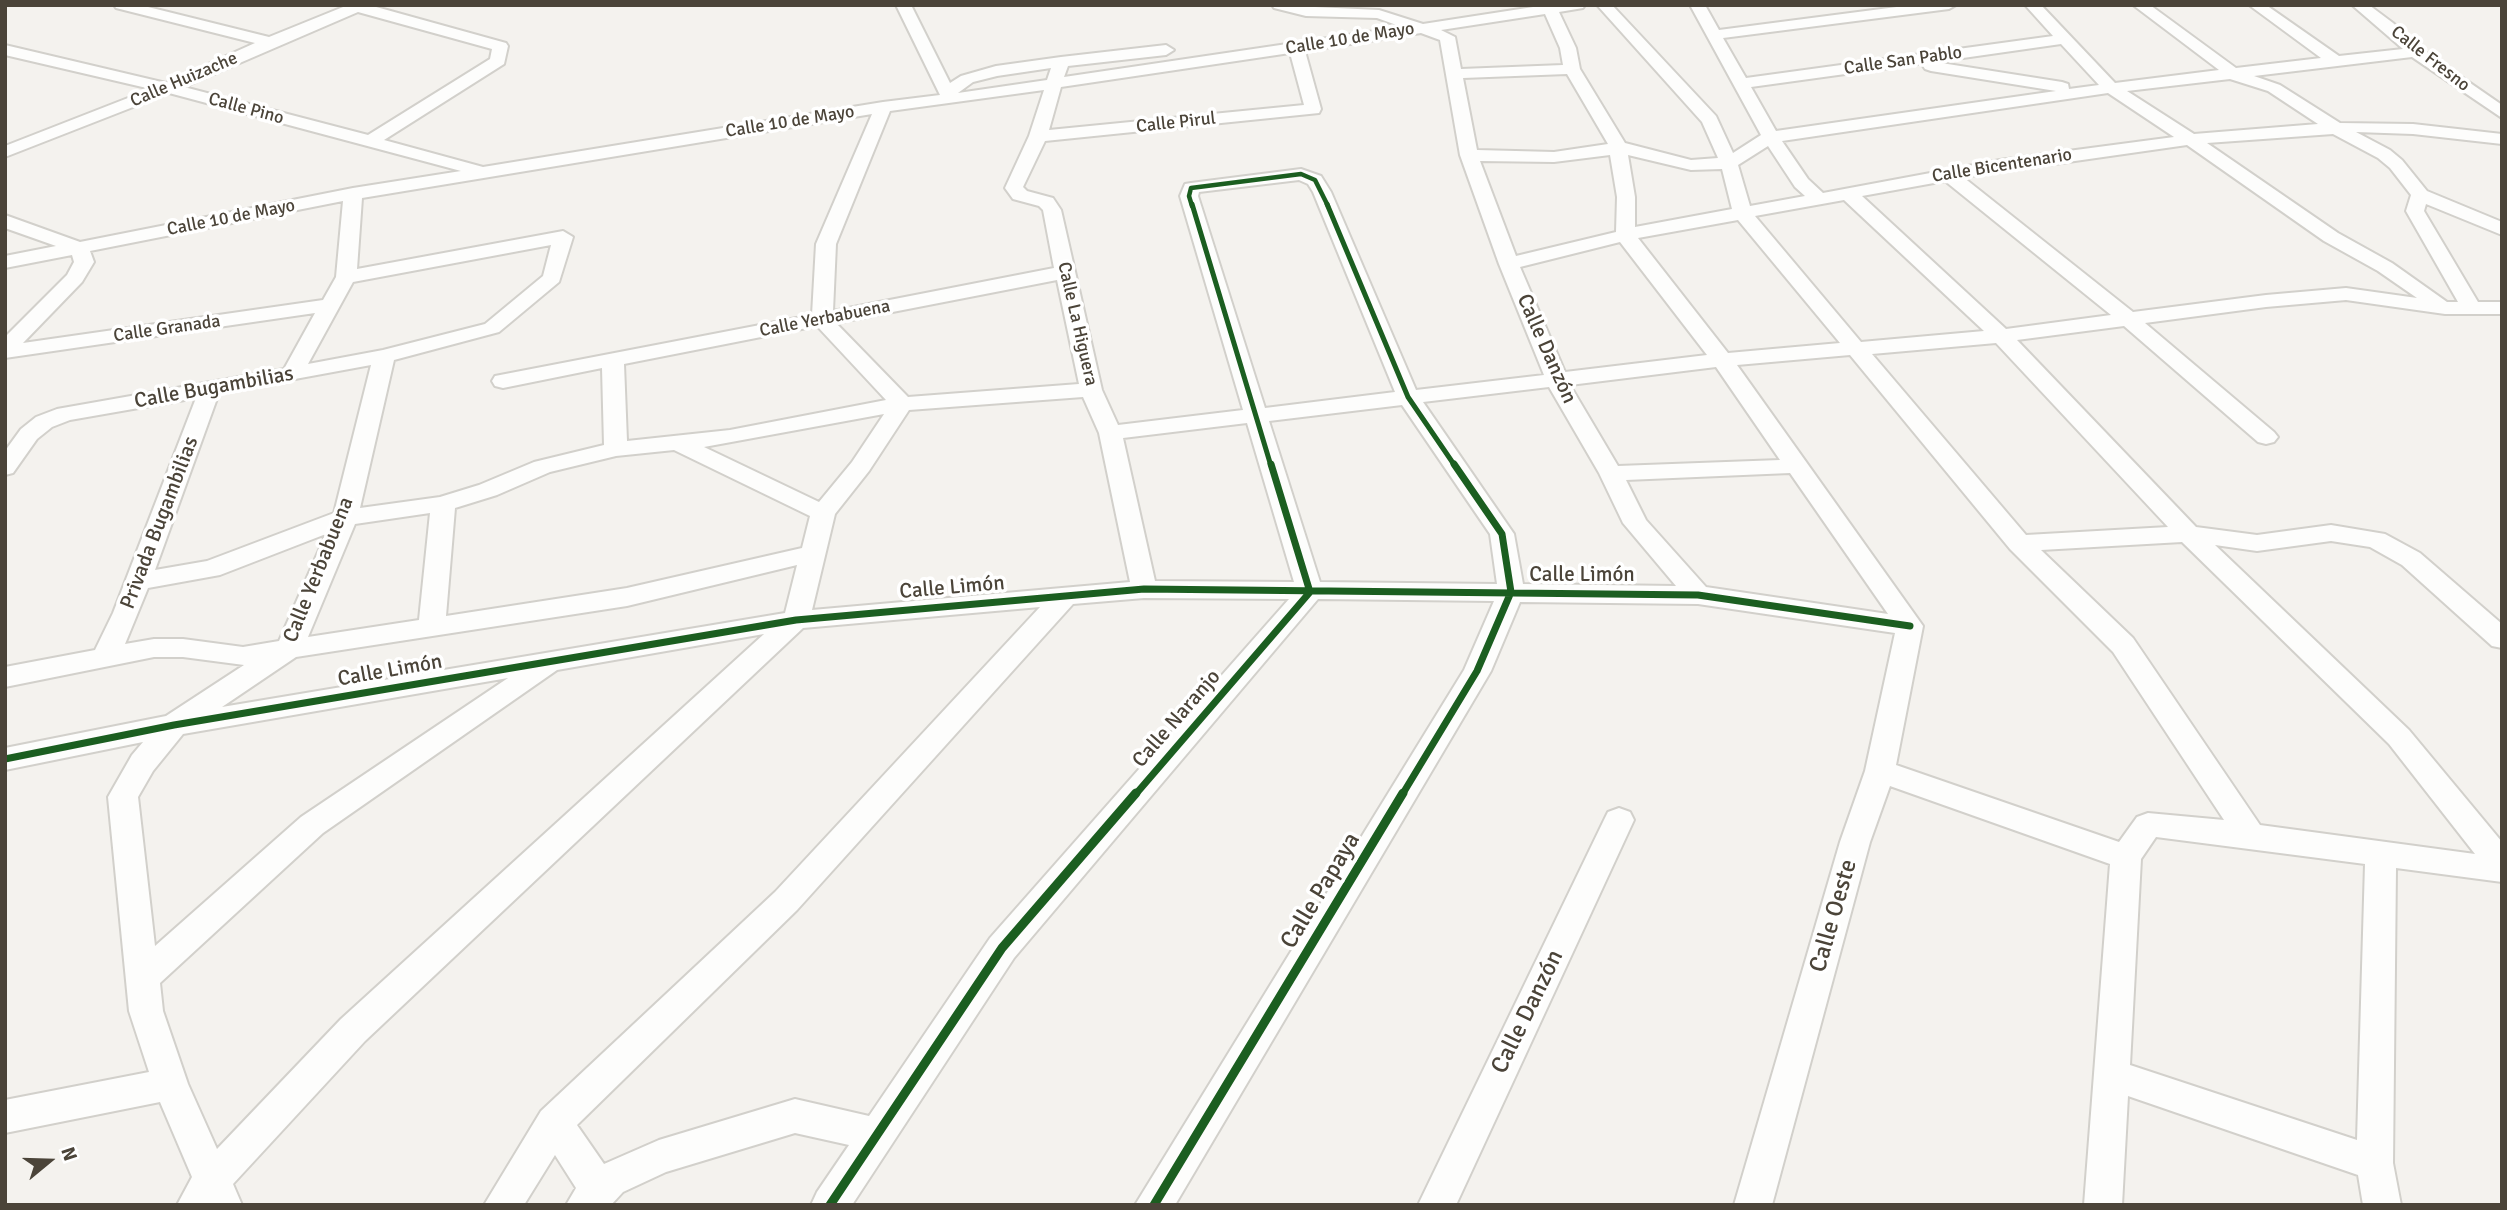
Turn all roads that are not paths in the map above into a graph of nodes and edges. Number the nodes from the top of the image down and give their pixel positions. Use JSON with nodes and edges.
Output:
{"nodes":[{"id":1,"x":121,"y":5,"type":"edge"},
{"id":2,"x":903,"y":5,"type":"edge"},
{"id":3,"x":1279,"y":5,"type":"edge"},
{"id":4,"x":1578,"y":5,"type":"edge"},
{"id":5,"x":1604,"y":5,"type":"edge"},
{"id":6,"x":1697,"y":5,"type":"edge"},
{"id":7,"x":1949,"y":5,"type":"edge"},
{"id":8,"x":2032,"y":5,"type":"edge"},
{"id":9,"x":2140,"y":5,"type":"edge"},
{"id":10,"x":2256,"y":5,"type":"edge"},
{"id":11,"x":2359,"y":5,"type":"edge"},
{"id":12,"x":359,"y":6,"type":"edge"},
{"id":13,"x":1550,"y":9,"type":"junction"},
{"id":14,"x":1306,"y":12,"type":"junction"},
{"id":15,"x":1353,"y":26,"type":"junction"},
{"id":16,"x":1425,"y":28,"type":"junction"},
{"id":17,"x":1384,"y":34,"type":"junction"},
{"id":18,"x":1714,"y":35,"type":"junction"},
{"id":19,"x":2065,"y":39,"type":"junction"},
{"id":20,"x":270,"y":41,"type":"junction"},
{"id":21,"x":1215,"y":43,"type":"junction"},
{"id":22,"x":1296,"y":47,"type":"junction"},
{"id":23,"x":5,"y":50,"type":"edge"},
{"id":24,"x":2415,"y":52,"type":"junction"},
{"id":25,"x":1252,"y":54,"type":"junction"},
{"id":26,"x":1905,"y":61,"type":"junction"},
{"id":27,"x":2335,"y":61,"type":"junction"},
{"id":28,"x":1061,"y":62,"type":"junction"},
{"id":29,"x":1572,"y":69,"type":"junction"},
{"id":30,"x":1453,"y":74,"type":"junction"},
{"id":31,"x":2235,"y":75,"type":"junction"},
{"id":32,"x":1054,"y":84,"type":"junction"},
{"id":33,"x":1741,"y":84,"type":"junction"},
{"id":34,"x":168,"y":88,"type":"junction"},
{"id":35,"x":2111,"y":88,"type":"junction"},
{"id":36,"x":2088,"y":91,"type":"junction"},
{"id":37,"x":949,"y":96,"type":"junction"},
{"id":38,"x":883,"y":107,"type":"junction"},
{"id":39,"x":2502,"y":113,"type":"edge"},
{"id":40,"x":2339,"y":130,"type":"junction"},
{"id":41,"x":1038,"y":136,"type":"junction"},
{"id":42,"x":1772,"y":137,"type":"junction"},
{"id":43,"x":2191,"y":139,"type":"junction"},
{"id":44,"x":2502,"y":139,"type":"edge"},
{"id":45,"x":369,"y":142,"type":"junction"},
{"id":46,"x":1618,"y":147,"type":"junction"},
{"id":47,"x":5,"y":152,"type":"edge"},
{"id":48,"x":1469,"y":155,"type":"junction"},
{"id":49,"x":1729,"y":163,"type":"junction"},
{"id":50,"x":486,"y":172,"type":"junction"},
{"id":51,"x":1949,"y":175,"type":"junction"},
{"id":52,"x":1848,"y":193,"type":"junction"},
{"id":53,"x":354,"y":194,"type":"junction"},
{"id":54,"x":2420,"y":195,"type":"junction"},
{"id":55,"x":1189,"y":196,"type":"joint"},
{"id":56,"x":1819,"y":199,"type":"junction"},
{"id":57,"x":1742,"y":213,"type":"junction"},
{"id":58,"x":5,"y":221,"type":"edge"},
{"id":59,"x":2502,"y":229,"type":"edge"},
{"id":60,"x":1625,"y":235,"type":"junction"},
{"id":61,"x":79,"y":248,"type":"junction"},
{"id":62,"x":5,"y":262,"type":"edge"},
{"id":63,"x":1509,"y":264,"type":"junction"},
{"id":64,"x":1065,"y":272,"type":"junction"},
{"id":65,"x":346,"y":278,"type":"junction"},
{"id":66,"x":330,"y":305,"type":"junction"},
{"id":67,"x":2445,"y":308,"type":"junction"},
{"id":68,"x":2502,"y":308,"type":"edge"},
{"id":69,"x":2472,"y":309,"type":"junction"},
{"id":70,"x":2128,"y":318,"type":"junction"},
{"id":71,"x":822,"y":320,"type":"junction"},
{"id":72,"x":2001,"y":336,"type":"junction"},
{"id":73,"x":1856,"y":348,"type":"junction"},
{"id":74,"x":5,"y":350,"type":"edge"},
{"id":75,"x":384,"y":356,"type":"junction"},
{"id":76,"x":613,"y":359,"type":"junction"},
{"id":77,"x":1722,"y":360,"type":"junction"},
{"id":78,"x":292,"y":374,"type":"junction"},
{"id":79,"x":503,"y":381,"type":"dead end"},
{"id":80,"x":1558,"y":381,"type":"junction"},
{"id":81,"x":210,"y":389,"type":"junction"},
{"id":82,"x":1091,"y":390,"type":"junction"},
{"id":83,"x":1408,"y":397,"type":"junction"},
{"id":84,"x":902,"y":404,"type":"junction"},
{"id":85,"x":1257,"y":416,"type":"junction"},
{"id":86,"x":1110,"y":433,"type":"junction"},
{"id":87,"x":2266,"y":437,"type":"dead end"},
{"id":88,"x":680,"y":444,"type":"junction"},
{"id":89,"x":616,"y":449,"type":"junction"},
{"id":90,"x":1797,"y":466,"type":"junction"},
{"id":91,"x":5,"y":468,"type":"edge"},
{"id":92,"x":1611,"y":472,"type":"junction"},
{"id":93,"x":443,"y":504,"type":"junction"},
{"id":94,"x":823,"y":513,"type":"junction"},
{"id":95,"x":345,"y":518,"type":"junction"},
{"id":96,"x":2188,"y":534,"type":"junction"},
{"id":97,"x":2019,"y":542,"type":"junction"},
{"id":98,"x":811,"y":554,"type":"junction"},
{"id":99,"x":137,"y":582,"type":"junction"},
{"id":100,"x":1144,"y":589,"type":"junction"},
{"id":101,"x":1310,"y":592,"type":"junction"},
{"id":102,"x":1511,"y":592,"type":"junction"},
{"id":103,"x":1066,"y":595,"type":"junction"},
{"id":104,"x":1698,"y":595,"type":"junction"},
{"id":105,"x":796,"y":620,"type":"junction"},
{"id":106,"x":1910,"y":626,"type":"junction"},
{"id":107,"x":432,"y":627,"type":"junction"},
{"id":108,"x":2502,"y":639,"type":"edge"},
{"id":109,"x":290,"y":648,"type":"junction"},
{"id":110,"x":106,"y":655,"type":"junction"},
{"id":111,"x":554,"y":660,"type":"junction"},
{"id":112,"x":5,"y":677,"type":"edge"},
{"id":113,"x":174,"y":725,"type":"junction"},
{"id":114,"x":5,"y":759,"type":"edge"},
{"id":115,"x":1880,"y":771,"type":"junction"},
{"id":116,"x":1619,"y":820,"type":"dead end"},
{"id":117,"x":2251,"y":836,"type":"junction"},
{"id":118,"x":2381,"y":854,"type":"junction"},
{"id":119,"x":2126,"y":857,"type":"junction"},
{"id":120,"x":2502,"y":868,"type":"edge"},
{"id":121,"x":141,"y":979,"type":"junction"},
{"id":122,"x":2112,"y":1075,"type":"junction"},
{"id":123,"x":170,"y":1084,"type":"junction"},
{"id":124,"x":5,"y":1117,"type":"edge"},
{"id":125,"x":554,"y":1124,"type":"junction"},
{"id":126,"x":876,"y":1134,"type":"junction"},
{"id":127,"x":2375,"y":1163,"type":"junction"},
{"id":128,"x":210,"y":1197,"type":"edge"},
{"id":129,"x":592,"y":1197,"type":"edge"},
{"id":130,"x":503,"y":1205,"type":"edge"},
{"id":131,"x":830,"y":1205,"type":"edge"},
{"id":132,"x":1154,"y":1205,"type":"edge"},
{"id":133,"x":1437,"y":1205,"type":"edge"},
{"id":134,"x":1753,"y":1205,"type":"edge"},
{"id":135,"x":2103,"y":1205,"type":"edge"},
{"id":136,"x":2382,"y":1205,"type":"edge"}],
"edges":[{"from":1,"to":20,"type":"street"},
{"from":2,"to":37,"type":"street"},
{"from":3,"to":14,"type":"street"},
{"from":4,"to":13,"type":"street","name":"Calle 10 de Mayo"},
{"from":5,"to":49,"type":"street"},
{"from":6,"to":18,"type":"street"},
{"from":7,"to":18,"type":"street"},
{"from":8,"to":19,"type":"street"},
{"from":9,"to":31,"type":"street"},
{"from":10,"to":27,"type":"street"},
{"from":11,"to":24,"type":"street","name":"Calle Fresno"},
{"from":12,"to":20,"type":"street","name":"Calle Huizache"},
{"from":12,"to":45,"type":"street"},
{"from":13,"to":16,"type":"street","name":"Calle 10 de Mayo"},
{"from":13,"to":29,"type":"street"},
{"from":14,"to":15,"type":"street"},
{"from":14,"to":16,"type":"street"},
{"from":15,"to":17,"type":"street"},
{"from":15,"to":21,"type":"street"},
{"from":16,"to":17,"type":"street","name":"Calle 10 de Mayo"},
{"from":16,"to":30,"type":"street","name":"Calle Danzón"},
{"from":17,"to":22,"type":"street","name":"Calle 10 de Mayo"},
{"from":18,"to":33,"type":"street"},
{"from":19,"to":26,"type":"street","name":"Calle San Pablo"},
{"from":19,"to":35,"type":"street"},
{"from":20,"to":34,"type":"street","name":"Calle Huizache"},
{"from":21,"to":25,"type":"street"},
{"from":21,"to":28,"type":"street"},
{"from":22,"to":25,"type":"street","name":"Calle 10 de Mayo"},
{"from":22,"to":41,"type":"street","name":"Calle Pirul"},
{"from":23,"to":34,"type":"street","name":"Calle Pino"},
{"from":24,"to":27,"type":"street"},
{"from":24,"to":39,"type":"street","name":"Calle Fresno"},
{"from":25,"to":32,"type":"street","name":"Calle 10 de Mayo"},
{"from":26,"to":33,"type":"street","name":"Calle San Pablo"},
{"from":26,"to":36,"type":"street"},
{"from":27,"to":31,"type":"street"},
{"from":28,"to":32,"type":"street","name":"Calle La Higuera"},
{"from":28,"to":37,"type":"street"},
{"from":29,"to":30,"type":"street"},
{"from":29,"to":46,"type":"street"},
{"from":30,"to":48,"type":"street","name":"Calle Danzón"},
{"from":31,"to":35,"type":"street"},
{"from":31,"to":40,"type":"street"},
{"from":32,"to":37,"type":"street","name":"Calle 10 de Mayo"},
{"from":32,"to":41,"type":"street","name":"Calle La Higuera"},
{"from":33,"to":42,"type":"street"},
{"from":34,"to":45,"type":"street","name":"Calle Pino"},
{"from":34,"to":47,"type":"street","name":"Calle Huizache"},
{"from":35,"to":36,"type":"street"},
{"from":35,"to":43,"type":"street"},
{"from":36,"to":42,"type":"street"},
{"from":37,"to":38,"type":"street","name":"Calle 10 de Mayo"},
{"from":38,"to":50,"type":"street","name":"Calle 10 de Mayo"},
{"from":38,"to":71,"type":"street"},
{"from":40,"to":43,"type":"street","name":"Calle Bicentenario"},
{"from":40,"to":44,"type":"street","name":"Calle Bicentenario"},
{"from":40,"to":54,"type":"street"},
{"from":41,"to":64,"type":"street","name":"Calle La Higuera"},
{"from":42,"to":49,"type":"street"},
{"from":42,"to":56,"type":"street"},
{"from":43,"to":51,"type":"street","name":"Calle Bicentenario"},
{"from":43,"to":67,"type":"street"},
{"from":45,"to":50,"type":"street","name":"Calle Pino"},
{"from":46,"to":48,"type":"street"},
{"from":46,"to":49,"type":"street"},
{"from":46,"to":60,"type":"street"},
{"from":48,"to":63,"type":"street","name":"Calle Danzón"},
{"from":49,"to":57,"type":"street"},
{"from":50,"to":53,"type":"street","name":"Calle 10 de Mayo"},
{"from":51,"to":52,"type":"street","name":"Calle Bicentenario"},
{"from":51,"to":70,"type":"street"},
{"from":52,"to":56,"type":"street","name":"Calle Bicentenario"},
{"from":52,"to":72,"type":"street"},
{"from":53,"to":61,"type":"street","name":"Calle 10 de Mayo"},
{"from":53,"to":65,"type":"street"},
{"from":54,"to":59,"type":"street"},
{"from":54,"to":69,"type":"street"},
{"from":55,"to":83,"type":"street"},
{"from":55,"to":85,"type":"street"},
{"from":56,"to":57,"type":"street","name":"Calle Bicentenario"},
{"from":57,"to":60,"type":"street","name":"Calle Bicentenario"},
{"from":57,"to":73,"type":"street"},
{"from":58,"to":61,"type":"street"},
{"from":60,"to":63,"type":"street","name":"Calle Bicentenario"},
{"from":60,"to":77,"type":"street"},
{"from":61,"to":62,"type":"street","name":"Calle 10 de Mayo"},
{"from":61,"to":74,"type":"street"},
{"from":63,"to":80,"type":"street","name":"Calle Danzón"},
{"from":64,"to":71,"type":"street","name":"Calle Yerbabuena"},
{"from":64,"to":82,"type":"street","name":"Calle La Higuera"},
{"from":65,"to":66,"type":"street"},
{"from":65,"to":75,"type":"street","name":"Calle Bugambilias"},
{"from":66,"to":74,"type":"street","name":"Calle Granada"},
{"from":66,"to":78,"type":"street"},
{"from":67,"to":69,"type":"street"},
{"from":67,"to":70,"type":"street"},
{"from":68,"to":69,"type":"street"},
{"from":70,"to":72,"type":"street"},
{"from":70,"to":87,"type":"street"},
{"from":71,"to":76,"type":"street","name":"Calle Yerbabuena"},
{"from":71,"to":84,"type":"street"},
{"from":72,"to":73,"type":"street"},
{"from":72,"to":96,"type":"street"},
{"from":73,"to":77,"type":"street"},
{"from":73,"to":97,"type":"street"},
{"from":75,"to":78,"type":"street","name":"Calle Bugambilias"},
{"from":75,"to":95,"type":"street","name":"Calle Yerbabuena"},
{"from":76,"to":79,"type":"street","name":"Calle Yerbabuena"},
{"from":76,"to":89,"type":"street"},
{"from":77,"to":80,"type":"street"},
{"from":77,"to":90,"type":"street"},
{"from":78,"to":81,"type":"street","name":"Calle Bugambilias"},
{"from":80,"to":83,"type":"street"},
{"from":80,"to":92,"type":"street","name":"Calle Danzón"},
{"from":81,"to":91,"type":"street","name":"Calle Bugambilias"},
{"from":81,"to":99,"type":"street","name":"Privada Bugambilias"},
{"from":82,"to":84,"type":"street"},
{"from":82,"to":86,"type":"street","name":"Calle La Higuera"},
{"from":83,"to":85,"type":"street"},
{"from":83,"to":102,"type":"street"},
{"from":84,"to":88,"type":"street"},
{"from":84,"to":94,"type":"street"},
{"from":85,"to":86,"type":"street"},
{"from":85,"to":101,"type":"street"},
{"from":86,"to":100,"type":"street","name":"Calle La Higuera"},
{"from":88,"to":89,"type":"street"},
{"from":88,"to":94,"type":"street"},
{"from":89,"to":93,"type":"street"},
{"from":90,"to":92,"type":"street"},
{"from":90,"to":106,"type":"street"},
{"from":92,"to":104,"type":"street","name":"Calle Danzón"},
{"from":93,"to":95,"type":"street"},
{"from":93,"to":107,"type":"street"},
{"from":94,"to":98,"type":"street"},
{"from":95,"to":99,"type":"street"},
{"from":95,"to":109,"type":"street","name":"Calle Yerbabuena"},
{"from":96,"to":97,"type":"street"},
{"from":96,"to":108,"type":"street"},
{"from":96,"to":120,"type":"street"},
{"from":97,"to":117,"type":"street"},
{"from":98,"to":105,"type":"street"},
{"from":98,"to":107,"type":"street","name":"Calle Limón"},
{"from":99,"to":110,"type":"street","name":"Privada Bugambilias"},
{"from":100,"to":101,"type":"street","name":"Calle Limón"},
{"from":100,"to":103,"type":"street","name":"Calle Limón"},
{"from":101,"to":102,"type":"street","name":"Calle Limón"},
{"from":101,"to":126,"type":"street","name":"Calle Naranjo"},
{"from":102,"to":104,"type":"street","name":"Calle Limón"},
{"from":102,"to":132,"type":"street","name":"Calle Papaya"},
{"from":103,"to":105,"type":"street","name":"Calle Limón"},
{"from":103,"to":125,"type":"street"},
{"from":104,"to":106,"type":"street","name":"Calle Limón"},
{"from":105,"to":111,"type":"street","name":"Calle Limón"},
{"from":105,"to":128,"type":"street"},
{"from":106,"to":115,"type":"street","name":"Calle Oeste"},
{"from":107,"to":109,"type":"street","name":"Calle Limón"},
{"from":109,"to":110,"type":"street","name":"Calle Limón"},
{"from":109,"to":113,"type":"street","name":"Calle Yerbabuena"},
{"from":110,"to":112,"type":"street","name":"Calle Limón"},
{"from":111,"to":113,"type":"street","name":"Calle Limón"},
{"from":111,"to":121,"type":"street"},
{"from":113,"to":114,"type":"street","name":"Calle Limón"},
{"from":113,"to":121,"type":"street","name":"Calle Yerbabuena"},
{"from":115,"to":119,"type":"street"},
{"from":115,"to":134,"type":"street","name":"Calle Oeste"},
{"from":116,"to":133,"type":"street","name":"Calle Danzón"},
{"from":117,"to":118,"type":"street"},
{"from":117,"to":119,"type":"street"},
{"from":118,"to":120,"type":"street"},
{"from":118,"to":127,"type":"street"},
{"from":119,"to":122,"type":"street"},
{"from":121,"to":123,"type":"street","name":"Calle Yerbabuena"},
{"from":122,"to":127,"type":"street"},
{"from":122,"to":135,"type":"street"},
{"from":123,"to":124,"type":"street"},
{"from":123,"to":128,"type":"street"},
{"from":125,"to":129,"type":"street"},
{"from":125,"to":130,"type":"street"},
{"from":126,"to":129,"type":"street"},
{"from":126,"to":131,"type":"street","name":"Calle Naranjo"},
{"from":127,"to":136,"type":"street"}]}
